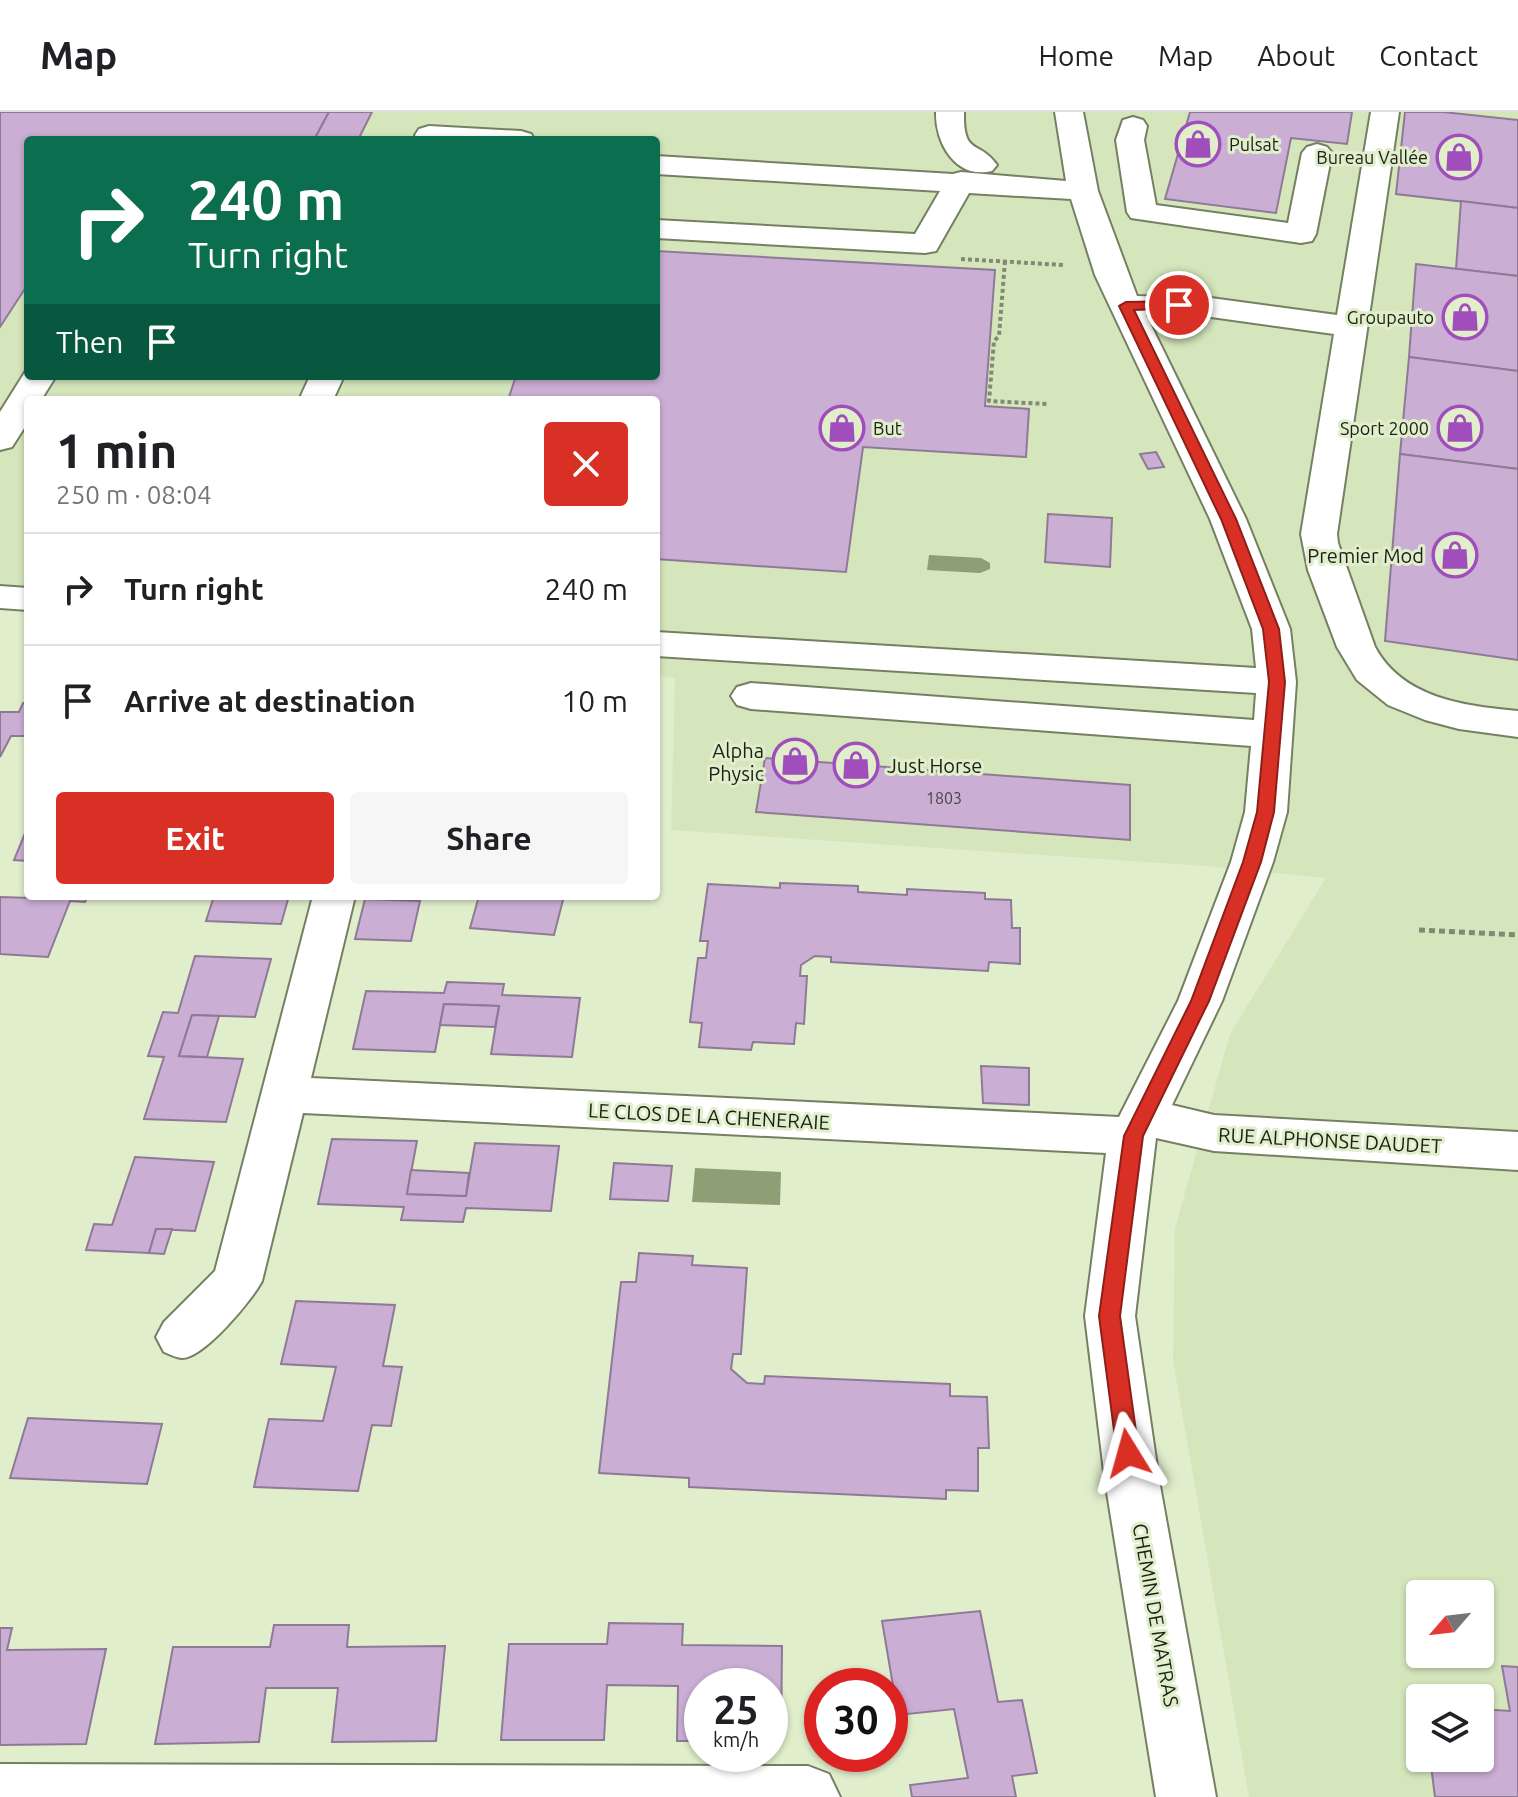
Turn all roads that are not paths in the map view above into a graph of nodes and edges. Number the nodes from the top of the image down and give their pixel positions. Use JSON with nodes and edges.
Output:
{"nodes":[{"id":1,"x":1385,"y":112,"type":"edge"},
{"id":2,"x":950,"y":121,"type":"edge"},
{"id":3,"x":432,"y":129,"type":"edge"},
{"id":4,"x":489,"y":136,"type":"edge"},
{"id":5,"x":660,"y":147,"type":"edge"},
{"id":6,"x":1076,"y":152,"type":"edge"},
{"id":7,"x":1317,"y":153,"type":"dead end"},
{"id":8,"x":660,"y":165,"type":"edge"},
{"id":9,"x":972,"y":173,"type":"junction"},
{"id":10,"x":660,"y":229,"type":"edge"},
{"id":11,"x":1126,"y":306,"type":"junction"},
{"id":12,"x":1351,"y":327,"type":"junction"},
{"id":13,"x":24,"y":401,"type":"edge"},
{"id":14,"x":0,"y":440,"type":"edge"},
{"id":15,"x":0,"y":597,"type":"edge"},
{"id":16,"x":24,"y":599,"type":"edge"},
{"id":17,"x":660,"y":644,"type":"edge"},
{"id":18,"x":1277,"y":682,"type":"junction"},
{"id":19,"x":751,"y":696,"type":"dead end"},
{"id":20,"x":1518,"y":724,"type":"edge"},
{"id":21,"x":1274,"y":735,"type":"junction"},
{"id":22,"x":333,"y":900,"type":"edge"},
{"id":23,"x":284,"y":1094,"type":"junction"},
{"id":24,"x":1138,"y":1127,"type":"junction"},
{"id":25,"x":1518,"y":1151,"type":"edge"},
{"id":26,"x":182,"y":1337,"type":"dead end"},
{"id":27,"x":0,"y":1793,"type":"edge"},
{"id":28,"x":810,"y":1797,"type":"edge"},
{"id":29,"x":1186,"y":1797,"type":"edge"}],
"edges":[{"from":1,"to":12,"type":"street"},
{"from":2,"to":9,"type":"street"},
{"from":3,"to":4,"type":"street"},
{"from":5,"to":9,"type":"street"},
{"from":6,"to":7,"type":"street"},
{"from":6,"to":9,"type":"street"},
{"from":6,"to":11,"type":"street","name":"CHEMIN DE MATRAS"},
{"from":8,"to":9,"type":"street"},
{"from":9,"to":10,"type":"street"},
{"from":11,"to":12,"type":"street"},
{"from":11,"to":18,"type":"street","name":"CHEMIN DE MATRAS"},
{"from":12,"to":20,"type":"street"},
{"from":13,"to":14,"type":"street"},
{"from":15,"to":16,"type":"street"},
{"from":17,"to":18,"type":"street"},
{"from":18,"to":21,"type":"street","name":"CHEMIN DE MATRAS"},
{"from":19,"to":21,"type":"street"},
{"from":21,"to":24,"type":"street","name":"CHEMIN DE MATRAS"},
{"from":22,"to":23,"type":"street"},
{"from":23,"to":24,"type":"street","name":"LE CLOS DE LA CHENERAIE"},
{"from":23,"to":26,"type":"street"},
{"from":24,"to":25,"type":"street","name":"RUE ALPHONSE DAUDET"},
{"from":24,"to":29,"type":"street","name":"CHEMIN DE MATRAS"},
{"from":27,"to":28,"type":"street"}]}
